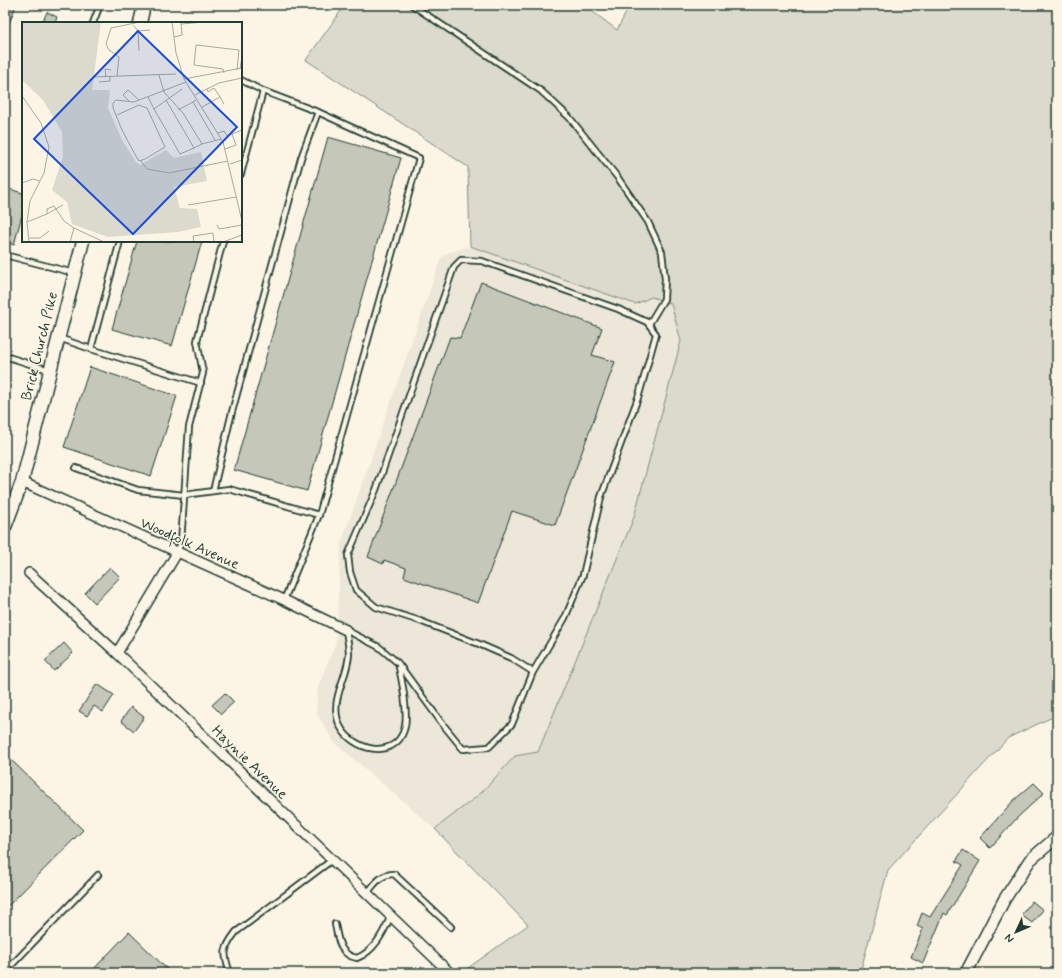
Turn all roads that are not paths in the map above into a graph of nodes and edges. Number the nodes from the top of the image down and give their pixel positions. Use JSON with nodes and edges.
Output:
{"nodes":[{"id":1,"x":100,"y":5,"type":"edge"},
{"id":2,"x":144,"y":5,"type":"edge"},
{"id":3,"x":412,"y":5,"type":"edge"},
{"id":4,"x":93,"y":22,"type":"edge"},
{"id":5,"x":140,"y":22,"type":"edge"},
{"id":6,"x":242,"y":81,"type":"edge"},
{"id":7,"x":263,"y":92,"type":"junction"},
{"id":8,"x":318,"y":112,"type":"junction"},
{"id":9,"x":242,"y":170,"type":"edge"},
{"id":10,"x":83,"y":242,"type":"edge"},
{"id":11,"x":120,"y":242,"type":"edge"},
{"id":12,"x":223,"y":242,"type":"edge"},
{"id":13,"x":5,"y":255,"type":"edge"},
{"id":14,"x":74,"y":274,"type":"junction"},
{"id":15,"x":649,"y":324,"type":"junction"},
{"id":16,"x":57,"y":338,"type":"junction"},
{"id":17,"x":91,"y":349,"type":"junction"},
{"id":18,"x":5,"y":356,"type":"edge"},
{"id":19,"x":49,"y":370,"type":"junction"},
{"id":20,"x":201,"y":383,"type":"junction"},
{"id":21,"x":76,"y":468,"type":"dead end"},
{"id":22,"x":22,"y":482,"type":"junction"},
{"id":23,"x":214,"y":491,"type":"junction"},
{"id":24,"x":5,"y":495,"type":"edge"},
{"id":25,"x":184,"y":495,"type":"junction"},
{"id":26,"x":15,"y":503,"type":"junction"},
{"id":27,"x":319,"y":515,"type":"junction"},
{"id":28,"x":5,"y":527,"type":"edge"},
{"id":29,"x":177,"y":553,"type":"junction"},
{"id":30,"x":29,"y":573,"type":"dead end"},
{"id":31,"x":284,"y":600,"type":"junction"},
{"id":32,"x":346,"y":630,"type":"junction"},
{"id":33,"x":116,"y":653,"type":"junction"},
{"id":34,"x":398,"y":663,"type":"junction"},
{"id":35,"x":533,"y":672,"type":"junction"},
{"id":36,"x":1057,"y":837,"type":"edge"},
{"id":37,"x":332,"y":860,"type":"junction"},
{"id":38,"x":98,"y":875,"type":"dead end"},
{"id":39,"x":367,"y":893,"type":"junction"},
{"id":40,"x":391,"y":916,"type":"junction"},
{"id":41,"x":335,"y":924,"type":"dead end"},
{"id":42,"x":451,"y":926,"type":"dead end"},
{"id":43,"x":5,"y":972,"type":"edge"},
{"id":44,"x":230,"y":973,"type":"edge"},
{"id":45,"x":450,"y":973,"type":"edge"},
{"id":46,"x":966,"y":973,"type":"edge"}],
"edges":[{"from":1,"to":4,"type":"lane"},
{"from":2,"to":5,"type":"main road"},
{"from":3,"to":15,"type":"lane"},
{"from":6,"to":7,"type":"lane"},
{"from":7,"to":8,"type":"lane"},
{"from":7,"to":9,"type":"lane"},
{"from":8,"to":23,"type":"lane"},
{"from":8,"to":27,"type":"lane"},
{"from":10,"to":14,"type":"main road","name":"Brick Church Pike"},
{"from":11,"to":17,"type":"lane"},
{"from":12,"to":20,"type":"lane"},
{"from":13,"to":14,"type":"lane"},
{"from":14,"to":16,"type":"main road","name":"Brick Church Pike"},
{"from":15,"to":35,"type":"lane"},
{"from":15,"to":35,"type":"lane"},
{"from":16,"to":17,"type":"lane"},
{"from":16,"to":19,"type":"main road","name":"Brick Church Pike"},
{"from":17,"to":20,"type":"lane"},
{"from":18,"to":19,"type":"lane"},
{"from":19,"to":22,"type":"main road","name":"Brick Church Pike"},
{"from":20,"to":25,"type":"lane"},
{"from":21,"to":25,"type":"lane"},
{"from":22,"to":26,"type":"main road","name":"Brick Church Pike"},
{"from":22,"to":29,"type":"street","name":"Woodfolk Avenue"},
{"from":23,"to":25,"type":"lane"},
{"from":23,"to":27,"type":"lane"},
{"from":24,"to":26,"type":"lane"},
{"from":25,"to":29,"type":"lane"},
{"from":26,"to":28,"type":"main road","name":"Brick Church Pike"},
{"from":27,"to":31,"type":"lane"},
{"from":29,"to":31,"type":"street","name":"Woodfolk Avenue"},
{"from":29,"to":33,"type":"street"},
{"from":30,"to":33,"type":"street","name":"Haynie Avenue"},
{"from":31,"to":32,"type":"street","name":"Woodfolk Avenue"},
{"from":32,"to":34,"type":"lane"},
{"from":32,"to":34,"type":"lane"},
{"from":33,"to":37,"type":"street","name":"Haynie Avenue"},
{"from":34,"to":35,"type":"lane"},
{"from":36,"to":46,"type":"street"},
{"from":37,"to":39,"type":"street","name":"Haynie Avenue"},
{"from":37,"to":44,"type":"lane"},
{"from":38,"to":43,"type":"lane"},
{"from":39,"to":40,"type":"street","name":"Haynie Avenue"},
{"from":39,"to":42,"type":"lane"},
{"from":40,"to":41,"type":"lane"},
{"from":40,"to":45,"type":"street","name":"Haynie Avenue"}]}
